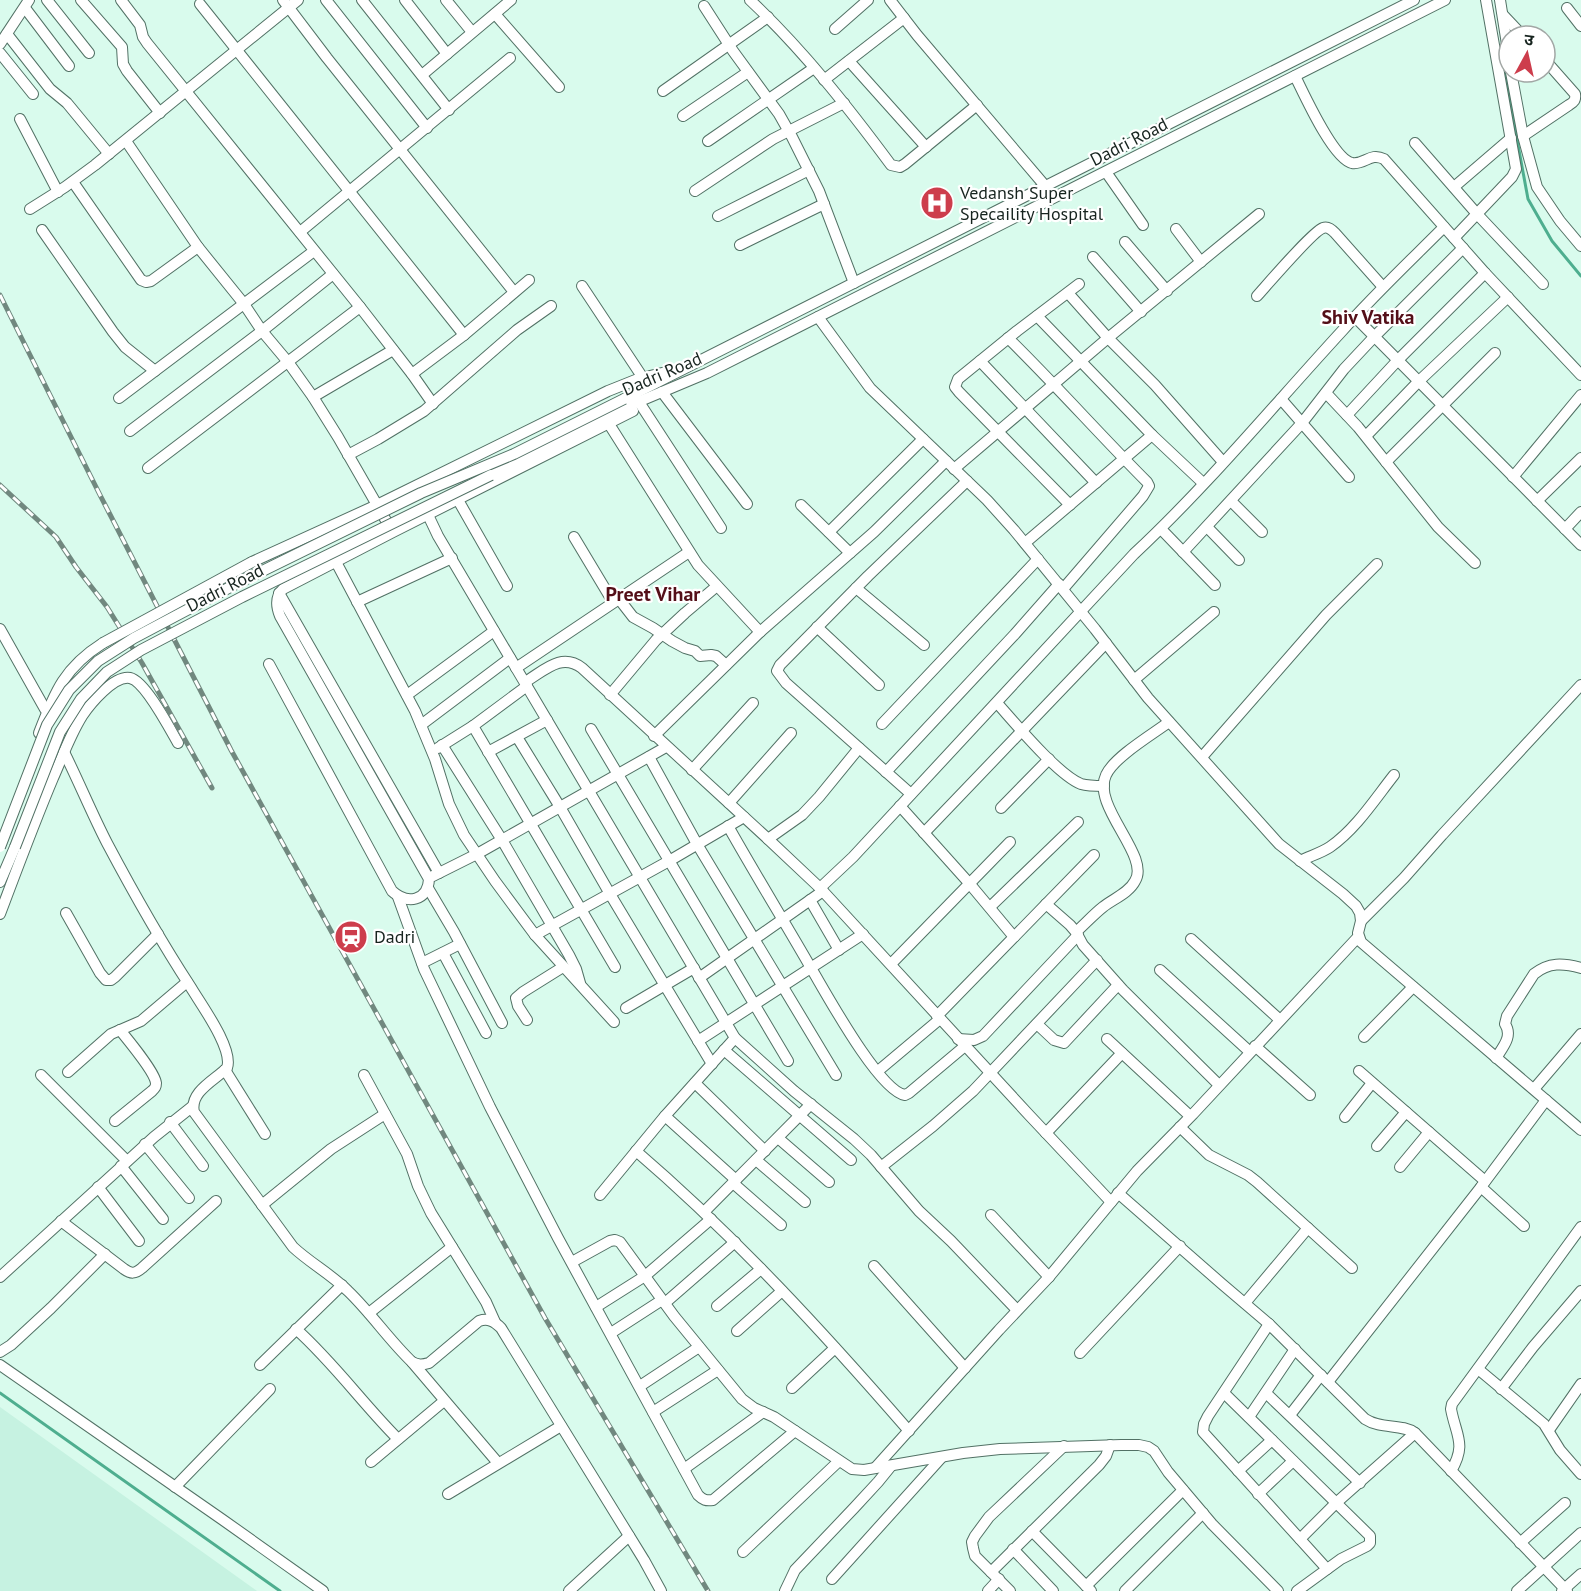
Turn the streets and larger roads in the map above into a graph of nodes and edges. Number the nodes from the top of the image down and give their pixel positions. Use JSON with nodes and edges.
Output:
{"nodes":[{"id":1,"x":47,"y":0,"type":"edge"},
{"id":2,"x":81,"y":0,"type":"edge"},
{"id":3,"x":121,"y":0,"type":"edge"},
{"id":4,"x":298,"y":0,"type":"edge"},
{"id":5,"x":326,"y":0,"type":"edge"},
{"id":6,"x":362,"y":0,"type":"edge"},
{"id":7,"x":405,"y":0,"type":"edge"},
{"id":8,"x":446,"y":0,"type":"edge"},
{"id":9,"x":491,"y":0,"type":"edge"},
{"id":10,"x":511,"y":0,"type":"edge"},
{"id":11,"x":750,"y":0,"type":"edge"},
{"id":12,"x":868,"y":0,"type":"edge"},
{"id":13,"x":890,"y":0,"type":"edge"},
{"id":14,"x":1414,"y":0,"type":"edge"},
{"id":15,"x":1445,"y":0,"type":"edge"},
{"id":16,"x":1486,"y":0,"type":"edge"},
{"id":17,"x":1500,"y":0,"type":"edge"},
{"id":18,"x":200,"y":3,"type":"dead end"},
{"id":19,"x":27,"y":4,"type":"edge"},
{"id":20,"x":286,"y":4,"type":"edge"},
{"id":21,"x":704,"y":6,"type":"dead end"},
{"id":22,"x":1567,"y":8,"type":"dead end"},
{"id":23,"x":497,"y":12,"type":"junction"},
{"id":24,"x":1503,"y":15,"type":"junction"},
{"id":25,"x":768,"y":17,"type":"junction"},
{"id":26,"x":904,"y":18,"type":"junction"},
{"id":27,"x":1504,"y":24,"type":"edge"},
{"id":28,"x":1512,"y":24,"type":"edge"},
{"id":29,"x":1581,"y":26,"type":"edge"},
{"id":30,"x":835,"y":29,"type":"dead end"},
{"id":31,"x":472,"y":33,"type":"junction"},
{"id":32,"x":7,"y":34,"type":"junction"},
{"id":33,"x":0,"y":44,"type":"edge"},
{"id":34,"x":729,"y":44,"type":"junction"},
{"id":35,"x":237,"y":50,"type":"junction"},
{"id":36,"x":0,"y":53,"type":"edge"},
{"id":37,"x":89,"y":53,"type":"dead end"},
{"id":38,"x":447,"y":54,"type":"junction"},
{"id":39,"x":510,"y":58,"type":"dead end"},
{"id":40,"x":849,"y":61,"type":"junction"},
{"id":41,"x":69,"y":66,"type":"dead end"},
{"id":42,"x":814,"y":68,"type":"junction"},
{"id":43,"x":748,"y":72,"type":"junction"},
{"id":44,"x":1557,"y":74,"type":"edge"},
{"id":45,"x":422,"y":75,"type":"junction"},
{"id":46,"x":1295,"y":76,"type":"junction"},
{"id":47,"x":824,"y":80,"type":"junction"},
{"id":48,"x":1513,"y":84,"type":"edge"},
{"id":49,"x":559,"y":87,"type":"dead end"},
{"id":50,"x":663,"y":91,"type":"dead end"},
{"id":51,"x":187,"y":92,"type":"junction"},
{"id":52,"x":33,"y":94,"type":"dead end"},
{"id":53,"x":768,"y":100,"type":"junction"},
{"id":54,"x":844,"y":103,"type":"junction"},
{"id":55,"x":977,"y":105,"type":"junction"},
{"id":56,"x":449,"y":110,"type":"junction"},
{"id":57,"x":160,"y":113,"type":"junction"},
{"id":58,"x":683,"y":116,"type":"dead end"},
{"id":59,"x":20,"y":120,"type":"dead end"},
{"id":60,"x":427,"y":128,"type":"junction"},
{"id":61,"x":788,"y":130,"type":"junction"},
{"id":62,"x":1523,"y":136,"type":"junction"},
{"id":63,"x":1511,"y":138,"type":"junction"},
{"id":64,"x":126,"y":141,"type":"junction"},
{"id":65,"x":708,"y":141,"type":"dead end"},
{"id":66,"x":1415,"y":143,"type":"dead end"},
{"id":67,"x":926,"y":147,"type":"junction"},
{"id":68,"x":400,"y":150,"type":"junction"},
{"id":69,"x":109,"y":154,"type":"junction"},
{"id":70,"x":808,"y":170,"type":"junction"},
{"id":71,"x":1106,"y":172,"type":"junction"},
{"id":72,"x":73,"y":182,"type":"junction"},
{"id":73,"x":1046,"y":187,"type":"junction"},
{"id":74,"x":1454,"y":187,"type":"junction"},
{"id":75,"x":694,"y":190,"type":"dead end"},
{"id":76,"x":57,"y":192,"type":"junction"},
{"id":77,"x":350,"y":192,"type":"junction"},
{"id":78,"x":824,"y":204,"type":"junction"},
{"id":79,"x":30,"y":209,"type":"dead end"},
{"id":80,"x":1259,"y":214,"type":"dead end"},
{"id":81,"x":1477,"y":214,"type":"junction"},
{"id":82,"x":718,"y":216,"type":"dead end"},
{"id":83,"x":1143,"y":225,"type":"dead end"},
{"id":84,"x":1444,"y":227,"type":"junction"},
{"id":85,"x":1176,"y":229,"type":"dead end"},
{"id":86,"x":42,"y":230,"type":"dead end"},
{"id":87,"x":300,"y":232,"type":"junction"},
{"id":88,"x":1454,"y":238,"type":"junction"},
{"id":89,"x":1125,"y":242,"type":"dead end"},
{"id":90,"x":740,"y":245,"type":"dead end"},
{"id":91,"x":1581,"y":246,"type":"edge"},
{"id":92,"x":198,"y":247,"type":"junction"},
{"id":93,"x":1463,"y":248,"type":"junction"},
{"id":94,"x":314,"y":251,"type":"junction"},
{"id":95,"x":1093,"y":257,"type":"dead end"},
{"id":96,"x":1201,"y":262,"type":"junction"},
{"id":97,"x":1485,"y":273,"type":"junction"},
{"id":98,"x":333,"y":274,"type":"junction"},
{"id":99,"x":529,"y":280,"type":"dead end"},
{"id":100,"x":854,"y":283,"type":"junction"},
{"id":101,"x":1079,"y":284,"type":"dead end"},
{"id":102,"x":1543,"y":284,"type":"dead end"},
{"id":103,"x":582,"y":286,"type":"dead end"},
{"id":104,"x":1383,"y":287,"type":"junction"},
{"id":105,"x":1167,"y":291,"type":"junction"},
{"id":106,"x":514,"y":292,"type":"junction"},
{"id":107,"x":1068,"y":293,"type":"junction"},
{"id":108,"x":1257,"y":296,"type":"dead end"},
{"id":109,"x":1508,"y":297,"type":"junction"},
{"id":110,"x":244,"y":304,"type":"junction"},
{"id":111,"x":551,"y":306,"type":"dead end"},
{"id":112,"x":360,"y":307,"type":"junction"},
{"id":113,"x":1141,"y":312,"type":"junction"},
{"id":114,"x":1037,"y":316,"type":"junction"},
{"id":115,"x":818,"y":317,"type":"junction"},
{"id":116,"x":1355,"y":317,"type":"junction"},
{"id":117,"x":262,"y":331,"type":"junction"},
{"id":118,"x":464,"y":335,"type":"junction"},
{"id":119,"x":1374,"y":337,"type":"junction"},
{"id":120,"x":1008,"y":338,"type":"junction"},
{"id":121,"x":1108,"y":338,"type":"junction"},
{"id":122,"x":393,"y":350,"type":"junction"},
{"id":123,"x":1495,"y":353,"type":"dead end"},
{"id":124,"x":1398,"y":360,"type":"junction"},
{"id":125,"x":980,"y":361,"type":"junction"},
{"id":126,"x":288,"y":362,"type":"junction"},
{"id":127,"x":1081,"y":362,"type":"junction"},
{"id":128,"x":688,"y":367,"type":"junction"},
{"id":129,"x":155,"y":371,"type":"junction"},
{"id":130,"x":412,"y":374,"type":"junction"},
{"id":131,"x":1581,"y":375,"type":"edge"},
{"id":132,"x":643,"y":378,"type":"junction"},
{"id":133,"x":1419,"y":381,"type":"junction"},
{"id":134,"x":1055,"y":384,"type":"junction"},
{"id":135,"x":662,"y":392,"type":"junction"},
{"id":136,"x":1326,"y":393,"type":"junction"},
{"id":137,"x":1581,"y":395,"type":"edge"},
{"id":138,"x":313,"y":397,"type":"junction"},
{"id":139,"x":118,"y":398,"type":"dead end"},
{"id":140,"x":1281,"y":399,"type":"junction"},
{"id":141,"x":433,"y":404,"type":"junction"},
{"id":142,"x":640,"y":405,"type":"junction"},
{"id":143,"x":1443,"y":405,"type":"junction"},
{"id":144,"x":1026,"y":408,"type":"junction"},
{"id":145,"x":1347,"y":415,"type":"junction"},
{"id":146,"x":1302,"y":423,"type":"junction"},
{"id":147,"x":609,"y":424,"type":"junction"},
{"id":148,"x":130,"y":431,"type":"dead end"},
{"id":149,"x":998,"y":432,"type":"junction"},
{"id":150,"x":1152,"y":435,"type":"junction"},
{"id":151,"x":1366,"y":436,"type":"junction"},
{"id":152,"x":923,"y":439,"type":"junction"},
{"id":153,"x":348,"y":455,"type":"junction"},
{"id":154,"x":1581,"y":458,"type":"edge"},
{"id":155,"x":1124,"y":459,"type":"junction"},
{"id":156,"x":946,"y":461,"type":"junction"},
{"id":157,"x":1223,"y":462,"type":"junction"},
{"id":158,"x":1386,"y":462,"type":"junction"},
{"id":159,"x":148,"y":468,"type":"dead end"},
{"id":160,"x":954,"y":469,"type":"junction"},
{"id":161,"x":1349,"y":477,"type":"dead end"},
{"id":162,"x":1513,"y":477,"type":"junction"},
{"id":163,"x":967,"y":481,"type":"junction"},
{"id":164,"x":1095,"y":483,"type":"junction"},
{"id":165,"x":1203,"y":483,"type":"junction"},
{"id":166,"x":458,"y":500,"type":"junction"},
{"id":167,"x":1231,"y":501,"type":"junction"},
{"id":168,"x":1537,"y":501,"type":"junction"},
{"id":169,"x":747,"y":504,"type":"dead end"},
{"id":170,"x":377,"y":505,"type":"junction"},
{"id":171,"x":801,"y":505,"type":"dead end"},
{"id":172,"x":1070,"y":505,"type":"junction"},
{"id":173,"x":1581,"y":512,"type":"edge"},
{"id":174,"x":428,"y":515,"type":"junction"},
{"id":175,"x":1207,"y":527,"type":"junction"},
{"id":176,"x":721,"y":528,"type":"dead end"},
{"id":177,"x":1161,"y":529,"type":"junction"},
{"id":178,"x":1565,"y":529,"type":"junction"},
{"id":179,"x":393,"y":532,"type":"junction"},
{"id":180,"x":829,"y":532,"type":"junction"},
{"id":181,"x":1262,"y":532,"type":"dead end"},
{"id":182,"x":574,"y":537,"type":"dead end"},
{"id":183,"x":1025,"y":543,"type":"junction"},
{"id":184,"x":1581,"y":545,"type":"edge"},
{"id":185,"x":689,"y":552,"type":"junction"},
{"id":186,"x":1183,"y":552,"type":"junction"},
{"id":187,"x":850,"y":553,"type":"junction"},
{"id":188,"x":452,"y":558,"type":"junction"},
{"id":189,"x":1038,"y":559,"type":"junction"},
{"id":190,"x":1239,"y":560,"type":"dead end"},
{"id":191,"x":336,"y":562,"type":"junction"},
{"id":192,"x":1475,"y":563,"type":"dead end"},
{"id":193,"x":1377,"y":564,"type":"dead end"},
{"id":194,"x":1215,"y":585,"type":"dead end"},
{"id":195,"x":507,"y":586,"type":"dead end"},
{"id":196,"x":717,"y":586,"type":"junction"},
{"id":197,"x":1061,"y":587,"type":"junction"},
{"id":198,"x":856,"y":588,"type":"junction"},
{"id":199,"x":279,"y":593,"type":"junction"},
{"id":200,"x":616,"y":601,"type":"junction"},
{"id":201,"x":357,"y":602,"type":"junction"},
{"id":202,"x":1214,"y":612,"type":"dead end"},
{"id":203,"x":1082,"y":613,"type":"junction"},
{"id":204,"x":817,"y":627,"type":"junction"},
{"id":205,"x":0,"y":629,"type":"edge"},
{"id":206,"x":494,"y":630,"type":"junction"},
{"id":207,"x":760,"y":632,"type":"junction"},
{"id":208,"x":662,"y":635,"type":"junction"},
{"id":209,"x":1106,"y":643,"type":"junction"},
{"id":210,"x":924,"y":645,"type":"dead end"},
{"id":211,"x":513,"y":663,"type":"junction"},
{"id":212,"x":269,"y":664,"type":"dead end"},
{"id":213,"x":726,"y":665,"type":"junction"},
{"id":214,"x":1134,"y":680,"type":"junction"},
{"id":215,"x":526,"y":684,"type":"junction"},
{"id":216,"x":1581,"y":685,"type":"edge"},
{"id":217,"x":879,"y":686,"type":"dead end"},
{"id":218,"x":407,"y":695,"type":"junction"},
{"id":219,"x":610,"y":695,"type":"junction"},
{"id":220,"x":753,"y":703,"type":"dead end"},
{"id":221,"x":997,"y":703,"type":"junction"},
{"id":222,"x":45,"y":709,"type":"dead end"},
{"id":223,"x":547,"y":720,"type":"junction"},
{"id":224,"x":1169,"y":722,"type":"junction"},
{"id":225,"x":882,"y":724,"type":"dead end"},
{"id":226,"x":422,"y":725,"type":"junction"},
{"id":227,"x":473,"y":726,"type":"junction"},
{"id":228,"x":591,"y":729,"type":"dead end"},
{"id":229,"x":1022,"y":730,"type":"junction"},
{"id":230,"x":791,"y":733,"type":"dead end"},
{"id":231,"x":654,"y":736,"type":"junction"},
{"id":232,"x":517,"y":737,"type":"junction"},
{"id":233,"x":178,"y":743,"type":"dead end"},
{"id":234,"x":442,"y":745,"type":"junction"},
{"id":235,"x":666,"y":747,"type":"junction"},
{"id":236,"x":859,"y":748,"type":"junction"},
{"id":237,"x":432,"y":751,"type":"junction"},
{"id":238,"x":64,"y":752,"type":"junction"},
{"id":239,"x":488,"y":752,"type":"junction"},
{"id":240,"x":649,"y":757,"type":"junction"},
{"id":241,"x":1202,"y":757,"type":"junction"},
{"id":242,"x":1048,"y":759,"type":"junction"},
{"id":243,"x":692,"y":770,"type":"junction"},
{"id":244,"x":886,"y":772,"type":"junction"},
{"id":245,"x":618,"y":774,"type":"junction"},
{"id":246,"x":1394,"y":775,"type":"dead end"},
{"id":247,"x":1104,"y":786,"type":"junction"},
{"id":248,"x":590,"y":791,"type":"junction"},
{"id":249,"x":911,"y":794,"type":"junction"},
{"id":250,"x":729,"y":803,"type":"junction"},
{"id":251,"x":900,"y":806,"type":"junction"},
{"id":252,"x":561,"y":807,"type":"junction"},
{"id":253,"x":1001,"y":808,"type":"dead end"},
{"id":254,"x":744,"y":817,"type":"junction"},
{"id":255,"x":1078,"y":822,"type":"dead end"},
{"id":256,"x":530,"y":824,"type":"junction"},
{"id":257,"x":728,"y":826,"type":"junction"},
{"id":258,"x":924,"y":833,"type":"junction"},
{"id":259,"x":0,"y":834,"type":"edge"},
{"id":260,"x":768,"y":839,"type":"junction"},
{"id":261,"x":502,"y":840,"type":"junction"},
{"id":262,"x":1010,"y":842,"type":"dead end"},
{"id":263,"x":697,"y":844,"type":"junction"},
{"id":264,"x":0,"y":847,"type":"edge"},
{"id":265,"x":477,"y":854,"type":"junction"},
{"id":266,"x":1094,"y":855,"type":"dead end"},
{"id":267,"x":669,"y":861,"type":"junction"},
{"id":268,"x":1300,"y":861,"type":"junction"},
{"id":269,"x":439,"y":873,"type":"junction"},
{"id":270,"x":640,"y":877,"type":"junction"},
{"id":271,"x":0,"y":882,"type":"edge"},
{"id":272,"x":429,"y":883,"type":"junction"},
{"id":273,"x":969,"y":884,"type":"junction"},
{"id":274,"x":821,"y":890,"type":"junction"},
{"id":275,"x":609,"y":894,"type":"junction"},
{"id":276,"x":398,"y":897,"type":"junction"},
{"id":277,"x":810,"y":900,"type":"junction"},
{"id":278,"x":1046,"y":904,"type":"junction"},
{"id":279,"x":990,"y":908,"type":"junction"},
{"id":280,"x":582,"y":910,"type":"junction"},
{"id":281,"x":66,"y":913,"type":"dead end"},
{"id":282,"x":0,"y":914,"type":"edge"},
{"id":283,"x":782,"y":920,"type":"junction"},
{"id":284,"x":1361,"y":921,"type":"junction"},
{"id":285,"x":552,"y":926,"type":"junction"},
{"id":286,"x":158,"y":934,"type":"junction"},
{"id":287,"x":863,"y":934,"type":"junction"},
{"id":288,"x":1077,"y":934,"type":"junction"},
{"id":289,"x":535,"y":935,"type":"junction"},
{"id":290,"x":1014,"y":937,"type":"junction"},
{"id":291,"x":1358,"y":937,"type":"junction"},
{"id":292,"x":754,"y":939,"type":"junction"},
{"id":293,"x":1191,"y":939,"type":"dead end"},
{"id":294,"x":460,"y":944,"type":"junction"},
{"id":295,"x":839,"y":950,"type":"junction"},
{"id":296,"x":443,"y":953,"type":"junction"},
{"id":297,"x":727,"y":958,"type":"junction"},
{"id":298,"x":1096,"y":960,"type":"junction"},
{"id":299,"x":422,"y":963,"type":"junction"},
{"id":300,"x":891,"y":964,"type":"junction"},
{"id":301,"x":563,"y":967,"type":"junction"},
{"id":302,"x":615,"y":967,"type":"dead end"},
{"id":303,"x":811,"y":968,"type":"junction"},
{"id":304,"x":1581,"y":968,"type":"edge"},
{"id":305,"x":1160,"y":970,"type":"dead end"},
{"id":306,"x":696,"y":973,"type":"junction"},
{"id":307,"x":187,"y":982,"type":"junction"},
{"id":308,"x":665,"y":985,"type":"junction"},
{"id":309,"x":782,"y":985,"type":"junction"},
{"id":310,"x":1118,"y":985,"type":"junction"},
{"id":311,"x":581,"y":986,"type":"junction"},
{"id":312,"x":1413,"y":987,"type":"junction"},
{"id":313,"x":754,"y":1004,"type":"junction"},
{"id":314,"x":626,"y":1008,"type":"dead end"},
{"id":315,"x":939,"y":1017,"type":"junction"},
{"id":316,"x":527,"y":1020,"type":"dead end"},
{"id":317,"x":1280,"y":1020,"type":"junction"},
{"id":318,"x":614,"y":1022,"type":"dead end"},
{"id":319,"x":502,"y":1023,"type":"dead end"},
{"id":320,"x":726,"y":1023,"type":"junction"},
{"id":321,"x":1037,"y":1023,"type":"junction"},
{"id":322,"x":120,"y":1030,"type":"junction"},
{"id":323,"x":486,"y":1033,"type":"dead end"},
{"id":324,"x":1581,"y":1034,"type":"edge"},
{"id":325,"x":1364,"y":1037,"type":"dead end"},
{"id":326,"x":735,"y":1038,"type":"junction"},
{"id":327,"x":1107,"y":1039,"type":"dead end"},
{"id":328,"x":698,"y":1041,"type":"junction"},
{"id":329,"x":962,"y":1043,"type":"junction"},
{"id":330,"x":1253,"y":1049,"type":"junction"},
{"id":331,"x":724,"y":1050,"type":"junction"},
{"id":332,"x":1122,"y":1053,"type":"junction"},
{"id":333,"x":1496,"y":1058,"type":"junction"},
{"id":334,"x":788,"y":1061,"type":"dead end"},
{"id":335,"x":712,"y":1064,"type":"junction"},
{"id":336,"x":225,"y":1070,"type":"junction"},
{"id":337,"x":878,"y":1071,"type":"junction"},
{"id":338,"x":1359,"y":1071,"type":"dead end"},
{"id":339,"x":68,"y":1072,"type":"dead end"},
{"id":340,"x":991,"y":1074,"type":"junction"},
{"id":341,"x":40,"y":1075,"type":"dead end"},
{"id":342,"x":836,"y":1075,"type":"dead end"},
{"id":343,"x":364,"y":1076,"type":"dead end"},
{"id":344,"x":695,"y":1083,"type":"junction"},
{"id":345,"x":1372,"y":1083,"type":"junction"},
{"id":346,"x":1219,"y":1085,"type":"junction"},
{"id":347,"x":1534,"y":1089,"type":"junction"},
{"id":348,"x":1310,"y":1095,"type":"dead end"},
{"id":349,"x":1546,"y":1100,"type":"junction"},
{"id":350,"x":812,"y":1104,"type":"junction"},
{"id":351,"x":193,"y":1106,"type":"junction"},
{"id":352,"x":1406,"y":1112,"type":"junction"},
{"id":353,"x":385,"y":1114,"type":"junction"},
{"id":354,"x":665,"y":1116,"type":"junction"},
{"id":355,"x":800,"y":1116,"type":"junction"},
{"id":356,"x":1190,"y":1116,"type":"junction"},
{"id":357,"x":1345,"y":1117,"type":"dead end"},
{"id":358,"x":115,"y":1121,"type":"dead end"},
{"id":359,"x":170,"y":1122,"type":"junction"},
{"id":360,"x":1180,"y":1127,"type":"junction"},
{"id":361,"x":1581,"y":1130,"type":"edge"},
{"id":362,"x":1429,"y":1132,"type":"junction"},
{"id":363,"x":1046,"y":1133,"type":"junction"},
{"id":364,"x":265,"y":1134,"type":"dead end"},
{"id":365,"x":778,"y":1138,"type":"junction"},
{"id":366,"x":145,"y":1144,"type":"junction"},
{"id":367,"x":1377,"y":1146,"type":"dead end"},
{"id":368,"x":636,"y":1151,"type":"junction"},
{"id":369,"x":765,"y":1151,"type":"junction"},
{"id":370,"x":756,"y":1160,"type":"junction"},
{"id":371,"x":851,"y":1160,"type":"dead end"},
{"id":372,"x":124,"y":1164,"type":"junction"},
{"id":373,"x":203,"y":1166,"type":"dead end"},
{"id":374,"x":880,"y":1167,"type":"junction"},
{"id":375,"x":1400,"y":1167,"type":"dead end"},
{"id":376,"x":735,"y":1181,"type":"junction"},
{"id":377,"x":828,"y":1182,"type":"dead end"},
{"id":378,"x":1483,"y":1184,"type":"junction"},
{"id":379,"x":98,"y":1187,"type":"junction"},
{"id":380,"x":1118,"y":1192,"type":"junction"},
{"id":381,"x":600,"y":1195,"type":"dead end"},
{"id":382,"x":189,"y":1198,"type":"dead end"},
{"id":383,"x":216,"y":1201,"type":"dead end"},
{"id":384,"x":806,"y":1202,"type":"dead end"},
{"id":385,"x":1111,"y":1202,"type":"junction"},
{"id":386,"x":262,"y":1205,"type":"junction"},
{"id":387,"x":707,"y":1215,"type":"junction"},
{"id":388,"x":991,"y":1215,"type":"dead end"},
{"id":389,"x":163,"y":1219,"type":"dead end"},
{"id":390,"x":61,"y":1221,"type":"junction"},
{"id":391,"x":781,"y":1225,"type":"dead end"},
{"id":392,"x":1524,"y":1226,"type":"dead end"},
{"id":393,"x":1581,"y":1227,"type":"edge"},
{"id":394,"x":1308,"y":1228,"type":"junction"},
{"id":395,"x":139,"y":1241,"type":"dead end"},
{"id":396,"x":735,"y":1242,"type":"junction"},
{"id":397,"x":1180,"y":1246,"type":"junction"},
{"id":398,"x":452,"y":1247,"type":"junction"},
{"id":399,"x":105,"y":1254,"type":"junction"},
{"id":400,"x":572,"y":1262,"type":"junction"},
{"id":401,"x":873,"y":1266,"type":"dead end"},
{"id":402,"x":1352,"y":1268,"type":"dead end"},
{"id":403,"x":761,"y":1269,"type":"junction"},
{"id":404,"x":0,"y":1276,"type":"edge"},
{"id":405,"x":645,"y":1276,"type":"junction"},
{"id":406,"x":1049,"y":1277,"type":"junction"},
{"id":407,"x":342,"y":1285,"type":"junction"},
{"id":408,"x":782,"y":1291,"type":"junction"},
{"id":409,"x":1581,"y":1291,"type":"edge"},
{"id":410,"x":664,"y":1302,"type":"junction"},
{"id":411,"x":1245,"y":1303,"type":"junction"},
{"id":412,"x":717,"y":1306,"type":"dead end"},
{"id":413,"x":596,"y":1307,"type":"junction"},
{"id":414,"x":1017,"y":1310,"type":"junction"},
{"id":415,"x":369,"y":1313,"type":"junction"},
{"id":416,"x":495,"y":1322,"type":"junction"},
{"id":417,"x":1269,"y":1324,"type":"junction"},
{"id":418,"x":297,"y":1329,"type":"junction"},
{"id":419,"x":737,"y":1331,"type":"dead end"},
{"id":420,"x":610,"y":1333,"type":"junction"},
{"id":421,"x":699,"y":1347,"type":"junction"},
{"id":422,"x":835,"y":1348,"type":"junction"},
{"id":423,"x":1295,"y":1349,"type":"junction"},
{"id":424,"x":0,"y":1352,"type":"edge"},
{"id":425,"x":1080,"y":1353,"type":"dead end"},
{"id":426,"x":412,"y":1362,"type":"junction"},
{"id":427,"x":0,"y":1365,"type":"edge"},
{"id":428,"x":260,"y":1365,"type":"dead end"},
{"id":429,"x":965,"y":1368,"type":"junction"},
{"id":430,"x":1478,"y":1369,"type":"junction"},
{"id":431,"x":718,"y":1370,"type":"junction"},
{"id":432,"x":1325,"y":1378,"type":"junction"},
{"id":433,"x":1581,"y":1384,"type":"edge"},
{"id":434,"x":640,"y":1386,"type":"junction"},
{"id":435,"x":792,"y":1388,"type":"dead end"},
{"id":436,"x":270,"y":1389,"type":"dead end"},
{"id":437,"x":1501,"y":1389,"type":"junction"},
{"id":438,"x":1224,"y":1393,"type":"junction"},
{"id":439,"x":1266,"y":1393,"type":"junction"},
{"id":440,"x":444,"y":1401,"type":"junction"},
{"id":441,"x":654,"y":1412,"type":"junction"},
{"id":442,"x":763,"y":1412,"type":"junction"},
{"id":443,"x":1290,"y":1415,"type":"junction"},
{"id":444,"x":1249,"y":1418,"type":"junction"},
{"id":445,"x":561,"y":1425,"type":"junction"},
{"id":446,"x":1549,"y":1430,"type":"junction"},
{"id":447,"x":795,"y":1431,"type":"junction"},
{"id":448,"x":909,"y":1431,"type":"junction"},
{"id":449,"x":1415,"y":1433,"type":"junction"},
{"id":450,"x":398,"y":1439,"type":"junction"},
{"id":451,"x":1272,"y":1440,"type":"junction"},
{"id":452,"x":1110,"y":1445,"type":"junction"},
{"id":453,"x":1064,"y":1446,"type":"junction"},
{"id":454,"x":942,"y":1456,"type":"junction"},
{"id":455,"x":838,"y":1461,"type":"junction"},
{"id":456,"x":1293,"y":1461,"type":"junction"},
{"id":457,"x":371,"y":1462,"type":"dead end"},
{"id":458,"x":498,"y":1463,"type":"junction"},
{"id":459,"x":891,"y":1466,"type":"junction"},
{"id":460,"x":875,"y":1468,"type":"junction"},
{"id":461,"x":684,"y":1469,"type":"junction"},
{"id":462,"x":1238,"y":1471,"type":"junction"},
{"id":463,"x":1451,"y":1471,"type":"junction"},
{"id":464,"x":1581,"y":1474,"type":"edge"},
{"id":465,"x":1360,"y":1483,"type":"junction"},
{"id":466,"x":175,"y":1487,"type":"junction"},
{"id":467,"x":1183,"y":1490,"type":"junction"},
{"id":468,"x":447,"y":1494,"type":"dead end"},
{"id":469,"x":1258,"y":1494,"type":"junction"},
{"id":470,"x":1336,"y":1503,"type":"junction"},
{"id":471,"x":1565,"y":1503,"type":"dead end"},
{"id":472,"x":1203,"y":1513,"type":"junction"},
{"id":473,"x":1032,"y":1531,"type":"junction"},
{"id":474,"x":1581,"y":1533,"type":"edge"},
{"id":475,"x":629,"y":1536,"type":"junction"},
{"id":476,"x":1300,"y":1539,"type":"junction"},
{"id":477,"x":1520,"y":1543,"type":"junction"},
{"id":478,"x":1013,"y":1549,"type":"junction"},
{"id":479,"x":743,"y":1552,"type":"dead end"},
{"id":480,"x":1543,"y":1567,"type":"junction"},
{"id":481,"x":1327,"y":1569,"type":"junction"},
{"id":482,"x":1581,"y":1574,"type":"edge"},
{"id":483,"x":995,"y":1575,"type":"junction"},
{"id":484,"x":832,"y":1579,"type":"dead end"},
{"id":485,"x":1089,"y":1589,"type":"edge"},
{"id":486,"x":1565,"y":1590,"type":"edge"},
{"id":487,"x":323,"y":1591,"type":"edge"},
{"id":488,"x":569,"y":1591,"type":"edge"},
{"id":489,"x":661,"y":1591,"type":"edge"},
{"id":490,"x":785,"y":1591,"type":"edge"},
{"id":491,"x":988,"y":1591,"type":"edge"},
{"id":492,"x":1010,"y":1591,"type":"edge"},
{"id":493,"x":1053,"y":1591,"type":"edge"},
{"id":494,"x":1125,"y":1591,"type":"edge"},
{"id":495,"x":1278,"y":1591,"type":"edge"},
{"id":496,"x":1297,"y":1591,"type":"edge"},
{"id":497,"x":1517,"y":1591,"type":"edge"}],
"edges":[{"from":1,"to":37,"type":"street"},
{"from":2,"to":57,"type":"street"},
{"from":3,"to":51,"type":"street"},
{"from":4,"to":20,"type":"street"},
{"from":5,"to":60,"type":"street"},
{"from":6,"to":45,"type":"street"},
{"from":7,"to":38,"type":"street"},
{"from":8,"to":31,"type":"street"},
{"from":9,"to":23,"type":"street"},
{"from":10,"to":23,"type":"street"},
{"from":11,"to":25,"type":"street"},
{"from":12,"to":30,"type":"street"},
{"from":13,"to":26,"type":"street"},
{"from":14,"to":73,"type":"street","name":"Dadri Road"},
{"from":15,"to":46,"type":"street","name":"Dadri Road"},
{"from":16,"to":63,"type":"street"},
{"from":17,"to":24,"type":"street"},
{"from":18,"to":35,"type":"street"},
{"from":19,"to":32,"type":"street"},
{"from":19,"to":41,"type":"street"},
{"from":20,"to":35,"type":"street"},
{"from":20,"to":68,"type":"street"},
{"from":21,"to":34,"type":"street"},
{"from":22,"to":29,"type":"street"},
{"from":23,"to":31,"type":"street"},
{"from":23,"to":49,"type":"street"},
{"from":24,"to":27,"type":"street"},
{"from":24,"to":28,"type":"street"},
{"from":25,"to":34,"type":"street"},
{"from":25,"to":42,"type":"street"},
{"from":26,"to":40,"type":"street"},
{"from":26,"to":55,"type":"street"},
{"from":31,"to":38,"type":"street"},
{"from":32,"to":33,"type":"street"},
{"from":32,"to":69,"type":"street"},
{"from":34,"to":43,"type":"street"},
{"from":34,"to":50,"type":"street"},
{"from":35,"to":51,"type":"street"},
{"from":35,"to":77,"type":"street"},
{"from":36,"to":52,"type":"street"},
{"from":38,"to":45,"type":"street"},
{"from":39,"to":56,"type":"street"},
{"from":40,"to":47,"type":"street"},
{"from":40,"to":67,"type":"street"},
{"from":42,"to":47,"type":"street"},
{"from":42,"to":53,"type":"street"},
{"from":43,"to":53,"type":"street"},
{"from":43,"to":58,"type":"street"},
{"from":44,"to":62,"type":"street"},
{"from":45,"to":56,"type":"street"},
{"from":46,"to":71,"type":"street","name":"Dadri Road"},
{"from":46,"to":84,"type":"street"},
{"from":47,"to":54,"type":"street"},
{"from":48,"to":62,"type":"street"},
{"from":51,"to":57,"type":"street"},
{"from":51,"to":87,"type":"street"},
{"from":53,"to":61,"type":"street"},
{"from":53,"to":65,"type":"street"},
{"from":54,"to":61,"type":"street"},
{"from":54,"to":67,"type":"street"},
{"from":55,"to":67,"type":"street"},
{"from":55,"to":73,"type":"street"},
{"from":56,"to":60,"type":"street"},
{"from":57,"to":64,"type":"street"},
{"from":59,"to":76,"type":"street"},
{"from":60,"to":68,"type":"street"},
{"from":61,"to":70,"type":"street"},
{"from":61,"to":75,"type":"street"},
{"from":62,"to":91,"type":"street"},
{"from":63,"to":74,"type":"street"},
{"from":63,"to":81,"type":"street"},
{"from":64,"to":69,"type":"street"},
{"from":64,"to":92,"type":"street"},
{"from":66,"to":74,"type":"street"},
{"from":68,"to":77,"type":"street"},
{"from":68,"to":106,"type":"street"},
{"from":69,"to":72,"type":"street"},
{"from":70,"to":78,"type":"street"},
{"from":70,"to":82,"type":"street"},
{"from":71,"to":83,"type":"street"},
{"from":71,"to":115,"type":"street","name":"Dadri Road"},
{"from":72,"to":76,"type":"street"},
{"from":72,"to":92,"type":"street"},
{"from":73,"to":100,"type":"street","name":"Dadri Road"},
{"from":74,"to":81,"type":"street"},
{"from":76,"to":79,"type":"street"},
{"from":77,"to":87,"type":"street"},
{"from":77,"to":118,"type":"street"},
{"from":78,"to":90,"type":"street"},
{"from":78,"to":100,"type":"street"},
{"from":80,"to":96,"type":"street"},
{"from":81,"to":88,"type":"street"},
{"from":81,"to":102,"type":"street"},
{"from":84,"to":88,"type":"street"},
{"from":84,"to":104,"type":"street"},
{"from":85,"to":96,"type":"street"},
{"from":86,"to":129,"type":"street"},
{"from":87,"to":94,"type":"street"},
{"from":88,"to":93,"type":"street"},
{"from":89,"to":105,"type":"street"},
{"from":92,"to":110,"type":"street"},
{"from":93,"to":97,"type":"street"},
{"from":93,"to":119,"type":"street"},
{"from":94,"to":98,"type":"street"},
{"from":94,"to":110,"type":"street"},
{"from":95,"to":113,"type":"street"},
{"from":96,"to":105,"type":"street"},
{"from":97,"to":109,"type":"street"},
{"from":97,"to":124,"type":"street"},
{"from":98,"to":112,"type":"street"},
{"from":98,"to":117,"type":"street"},
{"from":99,"to":106,"type":"street"},
{"from":100,"to":128,"type":"street","name":"Dadri Road"},
{"from":101,"to":107,"type":"street"},
{"from":103,"to":132,"type":"street"},
{"from":104,"to":108,"type":"street"},
{"from":104,"to":116,"type":"street"},
{"from":105,"to":113,"type":"street"},
{"from":106,"to":118,"type":"street"},
{"from":107,"to":114,"type":"street"},
{"from":107,"to":121,"type":"street"},
{"from":109,"to":131,"type":"street"},
{"from":109,"to":133,"type":"street"},
{"from":110,"to":117,"type":"street"},
{"from":110,"to":129,"type":"street"},
{"from":111,"to":141,"type":"street"},
{"from":112,"to":122,"type":"street"},
{"from":112,"to":126,"type":"street"},
{"from":113,"to":121,"type":"street"},
{"from":114,"to":120,"type":"street"},
{"from":114,"to":127,"type":"street"},
{"from":115,"to":135,"type":"street","name":"Dadri Road"},
{"from":115,"to":152,"type":"street"},
{"from":116,"to":119,"type":"street"},
{"from":116,"to":140,"type":"street"},
{"from":117,"to":126,"type":"street"},
{"from":117,"to":148,"type":"street"},
{"from":118,"to":130,"type":"street"},
{"from":119,"to":124,"type":"street"},
{"from":119,"to":136,"type":"street"},
{"from":120,"to":125,"type":"street"},
{"from":120,"to":134,"type":"street"},
{"from":121,"to":127,"type":"street"},
{"from":121,"to":157,"type":"street"},
{"from":122,"to":130,"type":"street"},
{"from":122,"to":138,"type":"street"},
{"from":123,"to":143,"type":"street"},
{"from":124,"to":133,"type":"street"},
{"from":124,"to":145,"type":"street"},
{"from":125,"to":144,"type":"street"},
{"from":125,"to":149,"type":"street"},
{"from":126,"to":138,"type":"street"},
{"from":126,"to":159,"type":"street"},
{"from":127,"to":134,"type":"street"},
{"from":127,"to":150,"type":"street"},
{"from":128,"to":132,"type":"street"},
{"from":128,"to":264,"type":"street","name":"Dadri Road","bridge":true},
{"from":129,"to":139,"type":"street"},
{"from":130,"to":141,"type":"street"},
{"from":132,"to":170,"type":"street"},
{"from":133,"to":143,"type":"street"},
{"from":133,"to":151,"type":"street"},
{"from":134,"to":144,"type":"street"},
{"from":134,"to":155,"type":"street"},
{"from":135,"to":142,"type":"street","name":"Dadri Road"},
{"from":135,"to":169,"type":"street"},
{"from":136,"to":145,"type":"street"},
{"from":136,"to":146,"type":"street"},
{"from":137,"to":162,"type":"street"},
{"from":138,"to":153,"type":"street"},
{"from":140,"to":146,"type":"street"},
{"from":140,"to":157,"type":"street"},
{"from":141,"to":153,"type":"street"},
{"from":142,"to":147,"type":"street"},
{"from":142,"to":176,"type":"street"},
{"from":142,"to":271,"type":"street","name":"Dadri Road","bridge":true},
{"from":143,"to":158,"type":"street"},
{"from":143,"to":162,"type":"street"},
{"from":144,"to":149,"type":"street"},
{"from":144,"to":164,"type":"street"},
{"from":145,"to":151,"type":"street"},
{"from":146,"to":161,"type":"street"},
{"from":146,"to":167,"type":"street"},
{"from":147,"to":166,"type":"street"},
{"from":147,"to":185,"type":"street"},
{"from":149,"to":160,"type":"street"},
{"from":149,"to":172,"type":"street"},
{"from":150,"to":155,"type":"street"},
{"from":150,"to":165,"type":"street"},
{"from":151,"to":158,"type":"street"},
{"from":152,"to":156,"type":"street"},
{"from":152,"to":180,"type":"street"},
{"from":153,"to":170,"type":"street"},
{"from":154,"to":168,"type":"street"},
{"from":155,"to":164,"type":"street"},
{"from":155,"to":197,"type":"street"},
{"from":156,"to":160,"type":"street"},
{"from":156,"to":187,"type":"street"},
{"from":157,"to":165,"type":"street"},
{"from":158,"to":192,"type":"street"},
{"from":160,"to":163,"type":"street"},
{"from":162,"to":168,"type":"street"},
{"from":163,"to":183,"type":"street"},
{"from":163,"to":198,"type":"street"},
{"from":164,"to":172,"type":"street"},
{"from":165,"to":177,"type":"street"},
{"from":166,"to":174,"type":"street"},
{"from":166,"to":195,"type":"street"},
{"from":167,"to":175,"type":"street"},
{"from":167,"to":181,"type":"street"},
{"from":168,"to":178,"type":"street"},
{"from":170,"to":179,"type":"street"},
{"from":170,"to":259,"type":"street","bridge":true},
{"from":171,"to":180,"type":"street"},
{"from":172,"to":183,"type":"street"},
{"from":173,"to":178,"type":"street"},
{"from":174,"to":179,"type":"street"},
{"from":174,"to":188,"type":"street"},
{"from":175,"to":186,"type":"street"},
{"from":175,"to":190,"type":"street"},
{"from":177,"to":186,"type":"street"},
{"from":177,"to":203,"type":"street"},
{"from":178,"to":184,"type":"street"},
{"from":179,"to":191,"type":"street"},
{"from":180,"to":187,"type":"street"},
{"from":182,"to":200,"type":"street"},
{"from":183,"to":189,"type":"street"},
{"from":185,"to":196,"type":"street"},
{"from":185,"to":200,"type":"street"},
{"from":186,"to":194,"type":"street"},
{"from":187,"to":207,"type":"street"},
{"from":188,"to":201,"type":"street"},
{"from":188,"to":206,"type":"street"},
{"from":189,"to":197,"type":"street"},
{"from":189,"to":225,"type":"street"},
{"from":191,"to":199,"type":"street"},
{"from":191,"to":201,"type":"street"},
{"from":193,"to":241,"type":"street"},
{"from":196,"to":207,"type":"street"},
{"from":196,"to":208,"type":"street"},
{"from":197,"to":203,"type":"street"},
{"from":197,"to":244,"type":"street"},
{"from":198,"to":204,"type":"street"},
{"from":198,"to":210,"type":"street"},
{"from":199,"to":269,"type":"street"},
{"from":199,"to":272,"type":"street"},
{"from":200,"to":208,"type":"street"},
{"from":200,"to":211,"type":"street"},
{"from":201,"to":218,"type":"street"},
{"from":202,"to":214,"type":"street"},
{"from":203,"to":209,"type":"street"},
{"from":203,"to":221,"type":"street"},
{"from":204,"to":217,"type":"street"},
{"from":204,"to":236,"type":"street"},
{"from":205,"to":222,"type":"street"},
{"from":206,"to":211,"type":"street"},
{"from":206,"to":218,"type":"street"},
{"from":207,"to":213,"type":"street"},
{"from":208,"to":213,"type":"street"},
{"from":208,"to":219,"type":"street"},
{"from":209,"to":214,"type":"street"},
{"from":209,"to":229,"type":"street"},
{"from":211,"to":215,"type":"street"},
{"from":211,"to":226,"type":"street"},
{"from":212,"to":276,"type":"street"},
{"from":213,"to":231,"type":"street"},
{"from":214,"to":224,"type":"street"},
{"from":215,"to":219,"type":"street"},
{"from":215,"to":223,"type":"street"},
{"from":215,"to":227,"type":"street"},
{"from":216,"to":284,"type":"street"},
{"from":218,"to":226,"type":"street"},
{"from":219,"to":231,"type":"street"},
{"from":220,"to":243,"type":"street"},
{"from":221,"to":229,"type":"street"},
{"from":221,"to":249,"type":"street"},
{"from":223,"to":232,"type":"street"},
{"from":223,"to":248,"type":"street"},
{"from":224,"to":241,"type":"street"},
{"from":224,"to":247,"type":"street"},
{"from":226,"to":237,"type":"street"},
{"from":227,"to":234,"type":"street"},
{"from":227,"to":239,"type":"street"},
{"from":228,"to":245,"type":"street"},
{"from":229,"to":242,"type":"street"},
{"from":229,"to":258,"type":"street"},
{"from":230,"to":250,"type":"street"},
{"from":231,"to":235,"type":"street"},
{"from":232,"to":239,"type":"street"},
{"from":232,"to":252,"type":"street"},
{"from":233,"to":238,"type":"street"},
{"from":234,"to":237,"type":"street"},
{"from":234,"to":261,"type":"street"},
{"from":235,"to":240,"type":"street"},
{"from":235,"to":243,"type":"street"},
{"from":236,"to":244,"type":"street"},
{"from":236,"to":260,"type":"street"},
{"from":237,"to":265,"type":"street"},
{"from":238,"to":282,"type":"street"},
{"from":238,"to":286,"type":"street"},
{"from":239,"to":256,"type":"street"},
{"from":240,"to":245,"type":"street"},
{"from":240,"to":263,"type":"street"},
{"from":241,"to":268,"type":"street"},
{"from":242,"to":247,"type":"street"},
{"from":242,"to":253,"type":"street"},
{"from":243,"to":250,"type":"street"},
{"from":244,"to":249,"type":"street"},
{"from":245,"to":248,"type":"street"},
{"from":245,"to":267,"type":"street"},
{"from":246,"to":268,"type":"street"},
{"from":247,"to":288,"type":"street"},
{"from":248,"to":252,"type":"street"},
{"from":248,"to":270,"type":"street"},
{"from":249,"to":251,"type":"street"},
{"from":250,"to":254,"type":"street"},
{"from":251,"to":258,"type":"street"},
{"from":251,"to":274,"type":"street"},
{"from":252,"to":256,"type":"street"},
{"from":252,"to":275,"type":"street"},
{"from":254,"to":257,"type":"street"},
{"from":254,"to":260,"type":"street"},
{"from":255,"to":279,"type":"street"},
{"from":256,"to":261,"type":"street"},
{"from":256,"to":280,"type":"street"},
{"from":257,"to":263,"type":"street"},
{"from":257,"to":283,"type":"street"},
{"from":258,"to":273,"type":"street"},
{"from":260,"to":274,"type":"street"},
{"from":261,"to":265,"type":"street"},
{"from":261,"to":285,"type":"street"},
{"from":262,"to":273,"type":"street"},
{"from":263,"to":267,"type":"street"},
{"from":263,"to":292,"type":"street"},
{"from":265,"to":269,"type":"street"},
{"from":265,"to":289,"type":"street"},
{"from":266,"to":278,"type":"street"},
{"from":267,"to":270,"type":"street"},
{"from":267,"to":297,"type":"street"},
{"from":268,"to":284,"type":"street"},
{"from":269,"to":272,"type":"street"},
{"from":270,"to":275,"type":"street"},
{"from":270,"to":306,"type":"street"},
{"from":272,"to":276,"type":"street"},
{"from":272,"to":294,"type":"street"},
{"from":273,"to":279,"type":"street"},
{"from":273,"to":300,"type":"street"},
{"from":274,"to":277,"type":"street"},
{"from":274,"to":287,"type":"street"},
{"from":275,"to":280,"type":"street"},
{"from":275,"to":308,"type":"street"},
{"from":276,"to":299,"type":"street"},
{"from":277,"to":283,"type":"street"},
{"from":277,"to":295,"type":"street"},
{"from":278,"to":288,"type":"street"},
{"from":278,"to":290,"type":"street"},
{"from":279,"to":290,"type":"street"},
{"from":280,"to":285,"type":"street"},
{"from":280,"to":302,"type":"street"},
{"from":281,"to":286,"type":"street"},
{"from":283,"to":292,"type":"street"},
{"from":283,"to":303,"type":"street"},
{"from":284,"to":291,"type":"street"},
{"from":285,"to":289,"type":"street"},
{"from":285,"to":311,"type":"street"},
{"from":286,"to":307,"type":"street"},
{"from":287,"to":295,"type":"street"},
{"from":287,"to":300,"type":"street"},
{"from":288,"to":298,"type":"street"},
{"from":288,"to":329,"type":"street"},
{"from":289,"to":301,"type":"street"},
{"from":290,"to":315,"type":"street"},
{"from":291,"to":312,"type":"street"},
{"from":291,"to":317,"type":"street"},
{"from":292,"to":297,"type":"street"},
{"from":292,"to":309,"type":"street"},
{"from":293,"to":317,"type":"street"},
{"from":294,"to":296,"type":"street"},
{"from":294,"to":319,"type":"street"},
{"from":295,"to":303,"type":"street"},
{"from":296,"to":299,"type":"street"},
{"from":296,"to":323,"type":"street"},
{"from":297,"to":306,"type":"street"},
{"from":297,"to":313,"type":"street"},
{"from":298,"to":310,"type":"street"},
{"from":298,"to":321,"type":"street"},
{"from":299,"to":400,"type":"street"},
{"from":300,"to":315,"type":"street"},
{"from":301,"to":311,"type":"street"},
{"from":301,"to":316,"type":"street"},
{"from":303,"to":309,"type":"street"},
{"from":303,"to":337,"type":"street"},
{"from":304,"to":333,"type":"street"},
{"from":305,"to":330,"type":"street"},
{"from":306,"to":308,"type":"street"},
{"from":306,"to":320,"type":"street"},
{"from":307,"to":322,"type":"street"},
{"from":307,"to":336,"type":"street"},
{"from":308,"to":314,"type":"street"},
{"from":308,"to":328,"type":"street"},
{"from":309,"to":313,"type":"street"},
{"from":309,"to":342,"type":"street"},
{"from":310,"to":321,"type":"street"},
{"from":310,"to":346,"type":"street"},
{"from":311,"to":318,"type":"street"},
{"from":312,"to":325,"type":"street"},
{"from":312,"to":333,"type":"street"},
{"from":313,"to":320,"type":"street"},
{"from":313,"to":334,"type":"street"},
{"from":315,"to":329,"type":"street"},
{"from":315,"to":337,"type":"street"},
{"from":317,"to":330,"type":"street"},
{"from":320,"to":326,"type":"street"},
{"from":320,"to":328,"type":"street"},
{"from":321,"to":340,"type":"street"},
{"from":322,"to":339,"type":"street"},
{"from":322,"to":358,"type":"street"},
{"from":324,"to":347,"type":"street"},
{"from":326,"to":331,"type":"street"},
{"from":326,"to":350,"type":"street"},
{"from":327,"to":332,"type":"street"},
{"from":328,"to":335,"type":"street"},
{"from":329,"to":337,"type":"street"},
{"from":329,"to":340,"type":"street"},
{"from":330,"to":346,"type":"street"},
{"from":330,"to":348,"type":"street"},
{"from":331,"to":335,"type":"street"},
{"from":331,"to":355,"type":"street"},
{"from":332,"to":356,"type":"street"},
{"from":332,"to":363,"type":"street"},
{"from":333,"to":347,"type":"street"},
{"from":335,"to":344,"type":"street"},
{"from":336,"to":351,"type":"street"},
{"from":336,"to":364,"type":"street"},
{"from":338,"to":345,"type":"street"},
{"from":340,"to":363,"type":"street"},
{"from":340,"to":374,"type":"street"},
{"from":341,"to":372,"type":"street"},
{"from":343,"to":353,"type":"street"},
{"from":344,"to":354,"type":"street"},
{"from":344,"to":369,"type":"street"},
{"from":345,"to":352,"type":"street"},
{"from":345,"to":357,"type":"street"},
{"from":346,"to":356,"type":"street"},
{"from":347,"to":349,"type":"street"},
{"from":349,"to":361,"type":"street"},
{"from":349,"to":378,"type":"street"},
{"from":350,"to":355,"type":"street"},
{"from":350,"to":374,"type":"street"},
{"from":351,"to":359,"type":"street"},
{"from":351,"to":386,"type":"street"},
{"from":352,"to":362,"type":"street"},
{"from":352,"to":367,"type":"street"},
{"from":353,"to":386,"type":"street"},
{"from":353,"to":398,"type":"street"},
{"from":354,"to":368,"type":"street"},
{"from":354,"to":376,"type":"street"},
{"from":355,"to":365,"type":"street"},
{"from":355,"to":371,"type":"street"},
{"from":356,"to":360,"type":"street"},
{"from":359,"to":366,"type":"street"},
{"from":359,"to":373,"type":"street"},
{"from":360,"to":380,"type":"street"},
{"from":360,"to":394,"type":"street"},
{"from":362,"to":375,"type":"street"},
{"from":362,"to":378,"type":"street"},
{"from":363,"to":385,"type":"street"},
{"from":365,"to":369,"type":"street"},
{"from":365,"to":377,"type":"street"},
{"from":366,"to":372,"type":"street"},
{"from":366,"to":382,"type":"street"},
{"from":368,"to":381,"type":"street"},
{"from":368,"to":387,"type":"street"},
{"from":369,"to":370,"type":"street"},
{"from":370,"to":376,"type":"street"},
{"from":370,"to":384,"type":"street"},
{"from":372,"to":379,"type":"street"},
{"from":372,"to":389,"type":"street"},
{"from":374,"to":414,"type":"street"},
{"from":376,"to":387,"type":"street"},
{"from":376,"to":391,"type":"street"},
{"from":378,"to":392,"type":"street"},
{"from":378,"to":432,"type":"street"},
{"from":379,"to":390,"type":"street"},
{"from":379,"to":395,"type":"street"},
{"from":380,"to":385,"type":"street"},
{"from":380,"to":397,"type":"street"},
{"from":383,"to":399,"type":"street"},
{"from":385,"to":406,"type":"street"},
{"from":386,"to":407,"type":"street"},
{"from":387,"to":396,"type":"street"},
{"from":387,"to":405,"type":"street"},
{"from":388,"to":406,"type":"street"},
{"from":390,"to":399,"type":"street"},
{"from":390,"to":404,"type":"street"},
{"from":393,"to":430,"type":"street"},
{"from":394,"to":402,"type":"street"},
{"from":394,"to":411,"type":"street"},
{"from":396,"to":403,"type":"street"},
{"from":396,"to":410,"type":"street"},
{"from":397,"to":411,"type":"street"},
{"from":397,"to":425,"type":"street"},
{"from":398,"to":415,"type":"street"},
{"from":398,"to":416,"type":"street"},
{"from":399,"to":424,"type":"street"},
{"from":400,"to":405,"type":"street"},
{"from":400,"to":413,"type":"street"},
{"from":401,"to":429,"type":"street"},
{"from":403,"to":408,"type":"street"},
{"from":403,"to":412,"type":"street"},
{"from":405,"to":410,"type":"street"},
{"from":405,"to":413,"type":"street"},
{"from":406,"to":414,"type":"street"},
{"from":407,"to":415,"type":"street"},
{"from":407,"to":418,"type":"street"},
{"from":408,"to":419,"type":"street"},
{"from":408,"to":422,"type":"street"},
{"from":409,"to":437,"type":"street"},
{"from":410,"to":420,"type":"street"},
{"from":410,"to":421,"type":"street"},
{"from":411,"to":417,"type":"street"},
{"from":413,"to":420,"type":"street"},
{"from":414,"to":429,"type":"street"},
{"from":415,"to":426,"type":"street"},
{"from":416,"to":426,"type":"street"},
{"from":416,"to":445,"type":"street"},
{"from":417,"to":423,"type":"street"},
{"from":417,"to":438,"type":"street"},
{"from":418,"to":428,"type":"street"},
{"from":418,"to":450,"type":"street"},
{"from":420,"to":434,"type":"street"},
{"from":421,"to":431,"type":"street"},
{"from":421,"to":434,"type":"street"},
{"from":422,"to":435,"type":"street"},
{"from":422,"to":448,"type":"street"},
{"from":423,"to":432,"type":"street"},
{"from":423,"to":439,"type":"street"},
{"from":426,"to":440,"type":"street"},
{"from":427,"to":466,"type":"street"},
{"from":429,"to":448,"type":"street"},
{"from":430,"to":437,"type":"street"},
{"from":430,"to":463,"type":"street"},
{"from":431,"to":441,"type":"street"},
{"from":431,"to":442,"type":"street"},
{"from":432,"to":443,"type":"street"},
{"from":432,"to":449,"type":"street"},
{"from":433,"to":446,"type":"street"},
{"from":434,"to":441,"type":"street"},
{"from":436,"to":466,"type":"street"},
{"from":437,"to":446,"type":"street"},
{"from":438,"to":444,"type":"street"},
{"from":438,"to":462,"type":"street"},
{"from":439,"to":443,"type":"street"},
{"from":439,"to":444,"type":"street"},
{"from":440,"to":450,"type":"street"},
{"from":440,"to":458,"type":"street"},
{"from":441,"to":461,"type":"street"},
{"from":442,"to":447,"type":"street"},
{"from":442,"to":461,"type":"street"},
{"from":443,"to":465,"type":"street"},
{"from":444,"to":451,"type":"street"},
{"from":445,"to":458,"type":"street"},
{"from":445,"to":475,"type":"street"},
{"from":446,"to":464,"type":"street"},
{"from":447,"to":455,"type":"street"},
{"from":447,"to":461,"type":"street"},
{"from":448,"to":460,"type":"street"},
{"from":449,"to":463,"type":"street"},
{"from":449,"to":465,"type":"street"},
{"from":450,"to":457,"type":"street"},
{"from":451,"to":456,"type":"street"},
{"from":451,"to":462,"type":"street"},
{"from":452,"to":453,"type":"street"},
{"from":452,"to":467,"type":"street"},
{"from":452,"to":473,"type":"street"},
{"from":453,"to":454,"type":"street"},
{"from":453,"to":483,"type":"street"},
{"from":454,"to":459,"type":"street"},
{"from":454,"to":484,"type":"street"},
{"from":455,"to":460,"type":"street"},
{"from":455,"to":479,"type":"street"},
{"from":456,"to":469,"type":"street"},
{"from":456,"to":470,"type":"street"},
{"from":458,"to":468,"type":"street"},
{"from":459,"to":460,"type":"street"},
{"from":459,"to":490,"type":"street"},
{"from":462,"to":469,"type":"street"},
{"from":463,"to":477,"type":"street"},
{"from":465,"to":470,"type":"street"},
{"from":466,"to":487,"type":"street"},
{"from":467,"to":472,"type":"street"},
{"from":467,"to":485,"type":"street"},
{"from":469,"to":476,"type":"street"},
{"from":470,"to":476,"type":"street"},
{"from":470,"to":481,"type":"street"},
{"from":471,"to":477,"type":"street"},
{"from":472,"to":494,"type":"street"},
{"from":472,"to":495,"type":"street"},
{"from":473,"to":478,"type":"street"},
{"from":473,"to":485,"type":"street"},
{"from":474,"to":480,"type":"street"},
{"from":475,"to":488,"type":"street"},
{"from":475,"to":489,"type":"street"},
{"from":476,"to":481,"type":"street"},
{"from":477,"to":480,"type":"street"},
{"from":478,"to":483,"type":"street"},
{"from":478,"to":493,"type":"street"},
{"from":480,"to":486,"type":"street"},
{"from":480,"to":497,"type":"street"},
{"from":481,"to":496,"type":"street"},
{"from":482,"to":486,"type":"street"},
{"from":483,"to":491,"type":"street"},
{"from":483,"to":492,"type":"street"}]}
